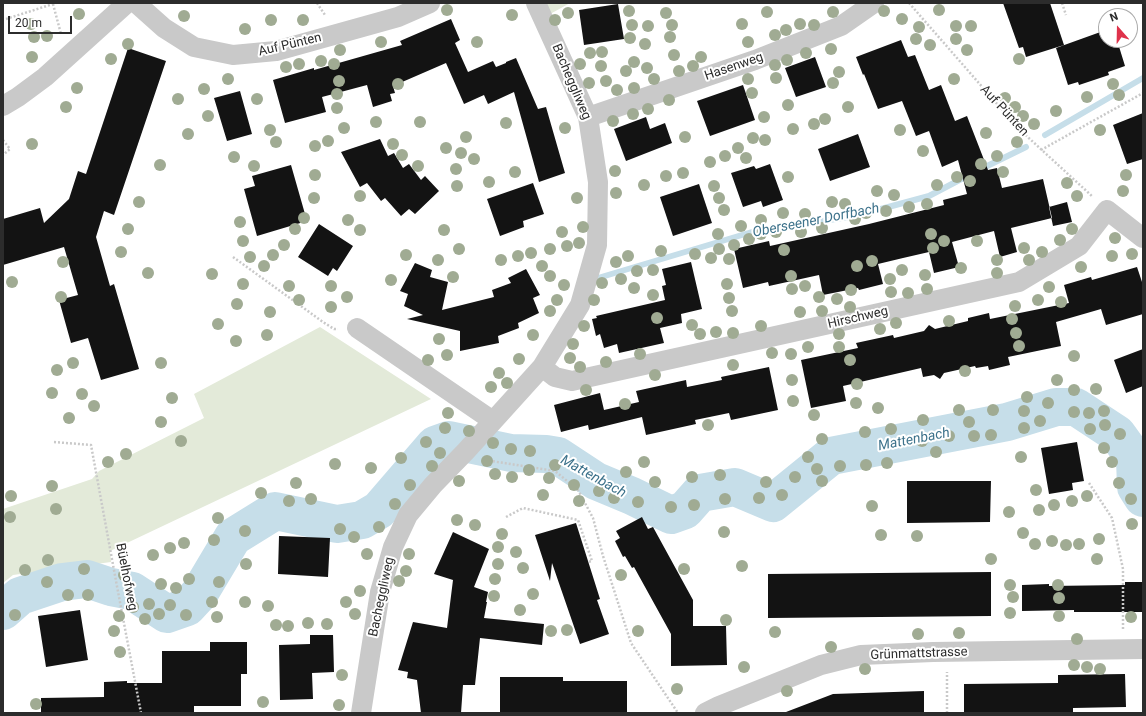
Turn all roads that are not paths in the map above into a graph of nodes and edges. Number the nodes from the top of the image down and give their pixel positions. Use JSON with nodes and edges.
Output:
{"nodes":[{"id":1,"x":126,"y":3,"type":"edge"},
{"id":2,"x":136,"y":3,"type":"edge"},
{"id":3,"x":430,"y":3,"type":"edge"},
{"id":4,"x":536,"y":3,"type":"edge"},
{"id":5,"x":874,"y":3,"type":"edge"},
{"id":6,"x":3,"y":106,"type":"edge"},
{"id":7,"x":588,"y":117,"type":"junction"},
{"id":8,"x":1143,"y":238,"type":"edge"},
{"id":9,"x":357,"y":328,"type":"road end"},
{"id":10,"x":542,"y":367,"type":"junction"},
{"id":11,"x":493,"y":421,"type":"junction"},
{"id":12,"x":1143,"y":649,"type":"edge"},
{"id":13,"x":360,"y":713,"type":"edge"},
{"id":14,"x":705,"y":713,"type":"edge"}],
"edges":[{"from":1,"to":6,"type":"street"},
{"from":2,"to":3,"type":"street","name":"Auf Pünten"},
{"from":4,"to":7,"type":"street","name":"Bacheggliweg"},
{"from":5,"to":7,"type":"street","name":"Hasenweg"},
{"from":7,"to":10,"type":"street","name":"Bacheggliweg"},
{"from":8,"to":10,"type":"street","name":"Hirschweg"},
{"from":9,"to":11,"type":"street"},
{"from":10,"to":11,"type":"street","name":"Bacheggliweg"},
{"from":11,"to":13,"type":"street","name":"Bacheggliweg"},
{"from":12,"to":14,"type":"street","name":"Grünmattstrasse"}]}
